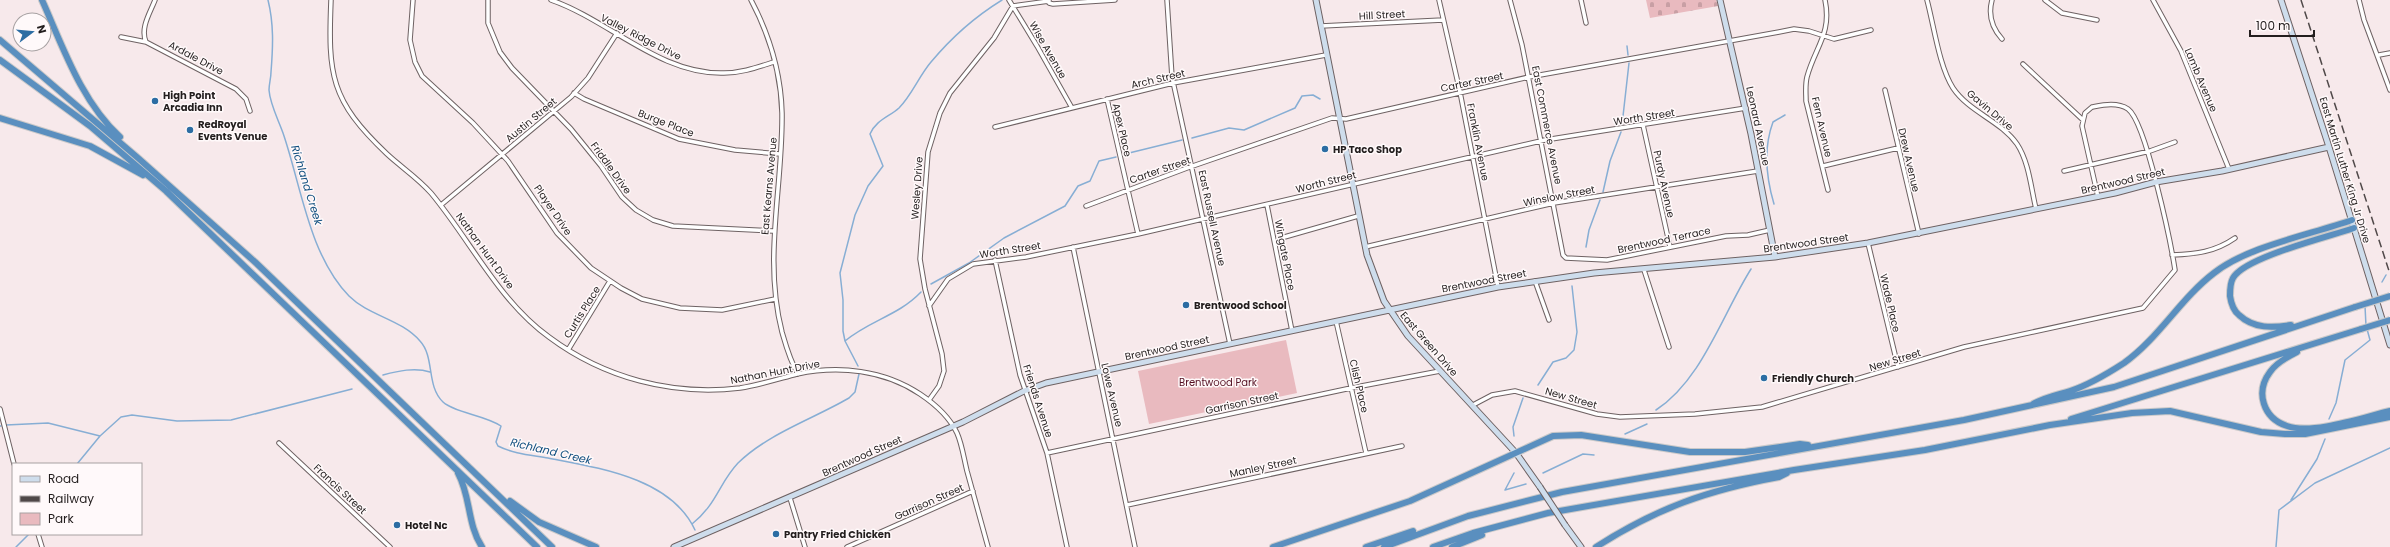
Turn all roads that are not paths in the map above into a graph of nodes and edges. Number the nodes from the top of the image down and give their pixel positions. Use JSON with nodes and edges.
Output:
{"nodes":[{"id":1,"x":42,"y":0,"type":"edge"},
{"id":2,"x":155,"y":0,"type":"edge"},
{"id":3,"x":331,"y":0,"type":"edge"},
{"id":4,"x":413,"y":0,"type":"edge"},
{"id":5,"x":488,"y":0,"type":"edge"},
{"id":6,"x":551,"y":0,"type":"edge"},
{"id":7,"x":751,"y":0,"type":"edge"},
{"id":8,"x":1009,"y":0,"type":"edge"},
{"id":9,"x":1049,"y":0,"type":"edge"},
{"id":10,"x":1115,"y":0,"type":"edge"},
{"id":11,"x":1167,"y":0,"type":"edge"},
{"id":12,"x":1316,"y":0,"type":"edge"},
{"id":13,"x":1439,"y":0,"type":"edge"},
{"id":14,"x":1510,"y":0,"type":"edge"},
{"id":15,"x":1581,"y":0,"type":"edge"},
{"id":16,"x":1720,"y":0,"type":"edge"},
{"id":17,"x":1825,"y":0,"type":"edge"},
{"id":18,"x":1927,"y":0,"type":"edge"},
{"id":19,"x":1992,"y":0,"type":"edge"},
{"id":20,"x":2045,"y":0,"type":"edge"},
{"id":21,"x":2153,"y":0,"type":"edge"},
{"id":22,"x":2281,"y":0,"type":"edge"},
{"id":23,"x":2359,"y":0,"type":"edge"},
{"id":24,"x":1013,"y":6,"type":"junction"},
{"id":25,"x":1443,"y":20,"type":"junction"},
{"id":26,"x":2097,"y":20,"type":"dead end"},
{"id":27,"x":1586,"y":23,"type":"dead end"},
{"id":28,"x":1321,"y":26,"type":"junction"},
{"id":29,"x":1871,"y":30,"type":"dead end"},
{"id":30,"x":617,"y":33,"type":"junction"},
{"id":31,"x":1825,"y":36,"type":"junction"},
{"id":32,"x":121,"y":37,"type":"dead end"},
{"id":33,"x":2002,"y":39,"type":"dead end"},
{"id":34,"x":0,"y":40,"type":"edge"},
{"id":35,"x":146,"y":42,"type":"junction"},
{"id":36,"x":1731,"y":42,"type":"junction"},
{"id":37,"x":2390,"y":53,"type":"edge"},
{"id":38,"x":1326,"y":55,"type":"junction"},
{"id":39,"x":2379,"y":55,"type":"junction"},
{"id":40,"x":0,"y":60,"type":"edge"},
{"id":41,"x":774,"y":62,"type":"junction"},
{"id":42,"x":2023,"y":64,"type":"dead end"},
{"id":43,"x":1529,"y":77,"type":"junction"},
{"id":44,"x":1173,"y":83,"type":"junction"},
{"id":45,"x":1885,"y":90,"type":"dead end"},
{"id":46,"x":2390,"y":90,"type":"edge"},
{"id":47,"x":1460,"y":92,"type":"junction"},
{"id":48,"x":574,"y":93,"type":"junction"},
{"id":49,"x":1107,"y":99,"type":"junction"},
{"id":50,"x":1072,"y":108,"type":"junction"},
{"id":51,"x":1746,"y":108,"type":"junction"},
{"id":52,"x":250,"y":111,"type":"dead end"},
{"id":53,"x":554,"y":111,"type":"junction"},
{"id":54,"x":0,"y":118,"type":"edge"},
{"id":55,"x":1339,"y":119,"type":"junction"},
{"id":56,"x":2083,"y":120,"type":"junction"},
{"id":57,"x":1644,"y":125,"type":"junction"},
{"id":58,"x":995,"y":127,"type":"dead end"},
{"id":59,"x":1541,"y":140,"type":"junction"},
{"id":60,"x":2175,"y":142,"type":"dead end"},
{"id":61,"x":2329,"y":147,"type":"junction"},
{"id":62,"x":1898,"y":148,"type":"junction"},
{"id":63,"x":2147,"y":151,"type":"junction"},
{"id":64,"x":780,"y":154,"type":"junction"},
{"id":65,"x":502,"y":155,"type":"junction"},
{"id":66,"x":1473,"y":156,"type":"junction"},
{"id":67,"x":138,"y":158,"type":"junction"},
{"id":68,"x":2092,"y":164,"type":"junction"},
{"id":69,"x":1823,"y":166,"type":"junction"},
{"id":70,"x":1193,"y":167,"type":"junction"},
{"id":71,"x":2230,"y":169,"type":"junction"},
{"id":72,"x":1758,"y":171,"type":"junction"},
{"id":73,"x":2064,"y":171,"type":"dead end"},
{"id":74,"x":154,"y":181,"type":"junction"},
{"id":75,"x":2156,"y":182,"type":"junction"},
{"id":76,"x":1352,"y":183,"type":"junction"},
{"id":77,"x":1657,"y":188,"type":"junction"},
{"id":78,"x":1128,"y":190,"type":"junction"},
{"id":79,"x":1828,"y":190,"type":"dead end"},
{"id":80,"x":2098,"y":197,"type":"junction"},
{"id":81,"x":1554,"y":203,"type":"junction"},
{"id":82,"x":441,"y":205,"type":"junction"},
{"id":83,"x":1267,"y":205,"type":"junction"},
{"id":84,"x":1086,"y":206,"type":"dead end"},
{"id":85,"x":2036,"y":209,"type":"junction"},
{"id":86,"x":1358,"y":216,"type":"junction"},
{"id":87,"x":1204,"y":219,"type":"junction"},
{"id":88,"x":1485,"y":219,"type":"junction"},
{"id":89,"x":2352,"y":220,"type":"junction"},
{"id":90,"x":2354,"y":228,"type":"junction"},
{"id":91,"x":1770,"y":230,"type":"junction"},
{"id":92,"x":773,"y":231,"type":"junction"},
{"id":93,"x":1138,"y":234,"type":"junction"},
{"id":94,"x":1918,"y":234,"type":"junction"},
{"id":95,"x":1281,"y":238,"type":"dead end"},
{"id":96,"x":2235,"y":238,"type":"dead end"},
{"id":97,"x":1868,"y":243,"type":"junction"},
{"id":98,"x":1670,"y":246,"type":"junction"},
{"id":99,"x":1073,"y":247,"type":"junction"},
{"id":100,"x":1365,"y":247,"type":"junction"},
{"id":101,"x":1563,"y":255,"type":"joint"},
{"id":102,"x":2172,"y":256,"type":"junction"},
{"id":103,"x":1775,"y":257,"type":"junction"},
{"id":104,"x":995,"y":260,"type":"junction"},
{"id":105,"x":1644,"y":270,"type":"junction"},
{"id":106,"x":610,"y":281,"type":"junction"},
{"id":107,"x":1535,"y":281,"type":"junction"},
{"id":108,"x":1498,"y":287,"type":"junction"},
{"id":109,"x":2390,"y":296,"type":"edge"},
{"id":110,"x":775,"y":299,"type":"junction"},
{"id":111,"x":929,"y":306,"type":"junction"},
{"id":112,"x":1388,"y":310,"type":"junction"},
{"id":113,"x":1549,"y":320,"type":"dead end"},
{"id":114,"x":2390,"y":320,"type":"edge"},
{"id":115,"x":1336,"y":321,"type":"junction"},
{"id":116,"x":2304,"y":323,"type":"junction"},
{"id":117,"x":1292,"y":331,"type":"junction"},
{"id":118,"x":1230,"y":344,"type":"junction"},
{"id":119,"x":2312,"y":345,"type":"junction"},
{"id":120,"x":2390,"y":345,"type":"edge"},
{"id":121,"x":1669,"y":347,"type":"dead end"},
{"id":122,"x":568,"y":350,"type":"junction"},
{"id":123,"x":1898,"y":367,"type":"junction"},
{"id":124,"x":1440,"y":371,"type":"junction"},
{"id":125,"x":1098,"y":372,"type":"junction"},
{"id":126,"x":798,"y":374,"type":"junction"},
{"id":127,"x":1351,"y":388,"type":"junction"},
{"id":128,"x":1024,"y":391,"type":"junction"},
{"id":129,"x":929,"y":400,"type":"junction"},
{"id":130,"x":1473,"y":405,"type":"junction"},
{"id":131,"x":2029,"y":407,"type":"junction"},
{"id":132,"x":0,"y":409,"type":"edge"},
{"id":133,"x":2390,"y":411,"type":"edge"},
{"id":134,"x":2390,"y":417,"type":"edge"},
{"id":135,"x":2050,"y":425,"type":"junction"},
{"id":136,"x":953,"y":426,"type":"junction"},
{"id":137,"x":1114,"y":439,"type":"junction"},
{"id":138,"x":280,"y":443,"type":"dead end"},
{"id":139,"x":1818,"y":445,"type":"junction"},
{"id":140,"x":1402,"y":446,"type":"dead end"},
{"id":141,"x":1047,"y":453,"type":"junction"},
{"id":142,"x":1366,"y":453,"type":"junction"},
{"id":143,"x":1516,"y":453,"type":"junction"},
{"id":144,"x":14,"y":463,"type":"edge"},
{"id":145,"x":454,"y":467,"type":"junction"},
{"id":146,"x":1794,"y":470,"type":"junction"},
{"id":147,"x":489,"y":487,"type":"junction"},
{"id":148,"x":973,"y":491,"type":"junction"},
{"id":149,"x":790,"y":498,"type":"junction"},
{"id":150,"x":1127,"y":505,"type":"junction"},
{"id":151,"x":1468,"y":516,"type":"junction"},
{"id":152,"x":1516,"y":521,"type":"junction"},
{"id":153,"x":38,"y":535,"type":"edge"},
{"id":154,"x":42,"y":547,"type":"edge"},
{"id":155,"x":390,"y":547,"type":"edge"},
{"id":156,"x":482,"y":547,"type":"edge"},
{"id":157,"x":537,"y":547,"type":"edge"},
{"id":158,"x":552,"y":547,"type":"edge"},
{"id":159,"x":596,"y":547,"type":"edge"},
{"id":160,"x":674,"y":547,"type":"edge"},
{"id":161,"x":806,"y":547,"type":"edge"},
{"id":162,"x":847,"y":547,"type":"edge"},
{"id":163,"x":988,"y":547,"type":"edge"},
{"id":164,"x":1067,"y":547,"type":"edge"},
{"id":165,"x":1135,"y":547,"type":"edge"},
{"id":166,"x":1273,"y":547,"type":"edge"},
{"id":167,"x":1366,"y":547,"type":"edge"},
{"id":168,"x":1384,"y":547,"type":"edge"},
{"id":169,"x":1433,"y":547,"type":"edge"},
{"id":170,"x":1452,"y":547,"type":"edge"},
{"id":171,"x":1581,"y":547,"type":"edge"},
{"id":172,"x":1596,"y":547,"type":"edge"}],
"edges":[{"from":1,"to":67,"type":"highway"},
{"from":2,"to":35,"type":"street"},
{"from":3,"to":82,"type":"street","name":"Nathan Hunt Drive"},
{"from":4,"to":65,"type":"street","name":"Player Drive"},
{"from":5,"to":53,"type":"street","name":"Friddle Drive"},
{"from":6,"to":30,"type":"street","name":"Valley Ridge Drive"},
{"from":7,"to":41,"type":"street","name":"East Kearns Avenue"},
{"from":8,"to":24,"type":"street","name":"Wise Avenue"},
{"from":9,"to":10,"type":"street"},
{"from":9,"to":24,"type":"street"},
{"from":11,"to":44,"type":"street","name":"East Russell Avenue"},
{"from":12,"to":28,"type":"main road","name":"East Green Drive"},
{"from":13,"to":25,"type":"street","name":"Franklin Avenue"},
{"from":14,"to":43,"type":"street","name":"East Commerce Avenue"},
{"from":15,"to":27,"type":"street"},
{"from":16,"to":36,"type":"main road","name":"Leonard Avenue"},
{"from":17,"to":31,"type":"street","name":"Fern Avenue"},
{"from":18,"to":85,"type":"street","name":"Gavin Drive"},
{"from":19,"to":33,"type":"street"},
{"from":20,"to":26,"type":"street"},
{"from":21,"to":71,"type":"street","name":"Lamb Avenue"},
{"from":22,"to":61,"type":"main road","name":"East Martin Luther King Jr Drive"},
{"from":23,"to":39,"type":"street"},
{"from":24,"to":50,"type":"street","name":"Wise Avenue"},
{"from":24,"to":111,"type":"street","name":"Wesley Drive"},
{"from":25,"to":28,"type":"street","name":"Hill Street"},
{"from":25,"to":47,"type":"street","name":"Franklin Avenue"},
{"from":28,"to":38,"type":"main road","name":"East Green Drive"},
{"from":29,"to":31,"type":"street","name":"Carter Street"},
{"from":30,"to":41,"type":"street","name":"Valley Ridge Drive"},
{"from":30,"to":48,"type":"street","name":"Austin Street"},
{"from":31,"to":36,"type":"street","name":"Carter Street"},
{"from":31,"to":69,"type":"street","name":"Fern Avenue"},
{"from":32,"to":35,"type":"street","name":"Ardale Drive"},
{"from":34,"to":67,"type":"highway"},
{"from":35,"to":52,"type":"street","name":"Ardale Drive"},
{"from":36,"to":43,"type":"street","name":"Carter Street"},
{"from":36,"to":51,"type":"main road","name":"Leonard Avenue"},
{"from":37,"to":39,"type":"street"},
{"from":38,"to":44,"type":"street","name":"Arch Street"},
{"from":38,"to":55,"type":"main road","name":"East Green Drive"},
{"from":39,"to":46,"type":"street"},
{"from":40,"to":74,"type":"highway"},
{"from":41,"to":64,"type":"street","name":"East Kearns Avenue"},
{"from":42,"to":56,"type":"street"},
{"from":43,"to":47,"type":"street","name":"Carter Street"},
{"from":43,"to":59,"type":"street","name":"East Commerce Avenue"},
{"from":44,"to":49,"type":"street","name":"Arch Street"},
{"from":44,"to":70,"type":"street","name":"East Russell Avenue"},
{"from":45,"to":62,"type":"street","name":"Drew Avenue"},
{"from":47,"to":55,"type":"street","name":"Carter Street"},
{"from":47,"to":66,"type":"street","name":"Franklin Avenue"},
{"from":48,"to":53,"type":"street","name":"Austin Street"},
{"from":48,"to":64,"type":"street","name":"Burge Place"},
{"from":49,"to":50,"type":"street","name":"Arch Street"},
{"from":49,"to":78,"type":"street","name":"Apex Place"},
{"from":50,"to":58,"type":"street","name":"Arch Street"},
{"from":51,"to":57,"type":"street","name":"Worth Street"},
{"from":51,"to":72,"type":"main road","name":"Leonard Avenue"},
{"from":53,"to":65,"type":"street","name":"Austin Street"},
{"from":53,"to":92,"type":"street","name":"Friddle Drive"},
{"from":54,"to":74,"type":"highway"},
{"from":55,"to":70,"type":"street","name":"Carter Street"},
{"from":55,"to":76,"type":"main road","name":"East Green Drive"},
{"from":56,"to":63,"type":"street"},
{"from":56,"to":68,"type":"street"},
{"from":57,"to":59,"type":"street","name":"Worth Street"},
{"from":57,"to":77,"type":"street","name":"Purdy Avenue"},
{"from":59,"to":66,"type":"street","name":"Worth Street"},
{"from":59,"to":81,"type":"street","name":"East Commerce Avenue"},
{"from":60,"to":63,"type":"street"},
{"from":61,"to":71,"type":"main road","name":"Brentwood Street"},
{"from":61,"to":89,"type":"main road","name":"East Martin Luther King Jr Drive"},
{"from":62,"to":69,"type":"street"},
{"from":62,"to":94,"type":"street","name":"Drew Avenue"},
{"from":63,"to":68,"type":"street"},
{"from":63,"to":75,"type":"street"},
{"from":64,"to":92,"type":"street","name":"East Kearns Avenue"},
{"from":65,"to":82,"type":"street","name":"Austin Street"},
{"from":65,"to":106,"type":"street","name":"Player Drive"},
{"from":66,"to":76,"type":"street","name":"Worth Street"},
{"from":66,"to":88,"type":"street","name":"Franklin Avenue"},
{"from":67,"to":147,"type":"highway"},
{"from":68,"to":73,"type":"street"},
{"from":68,"to":80,"type":"street"},
{"from":69,"to":79,"type":"street","name":"Fern Avenue"},
{"from":70,"to":78,"type":"street","name":"Carter Street"},
{"from":70,"to":87,"type":"street","name":"East Russell Avenue"},
{"from":71,"to":75,"type":"main road","name":"Brentwood Street"},
{"from":72,"to":77,"type":"street","name":"Winslow Street"},
{"from":72,"to":91,"type":"main road","name":"Leonard Avenue"},
{"from":74,"to":145,"type":"highway"},
{"from":75,"to":80,"type":"main road","name":"Brentwood Street"},
{"from":75,"to":102,"type":"street"},
{"from":76,"to":83,"type":"street","name":"Worth Street"},
{"from":76,"to":86,"type":"main road","name":"East Green Drive"},
{"from":77,"to":81,"type":"street","name":"Winslow Street"},
{"from":77,"to":98,"type":"street","name":"Purdy Avenue"},
{"from":78,"to":84,"type":"street","name":"Carter Street"},
{"from":78,"to":93,"type":"street","name":"Apex Place"},
{"from":80,"to":85,"type":"main road","name":"Brentwood Street"},
{"from":81,"to":88,"type":"street","name":"Winslow Street"},
{"from":81,"to":101,"type":"street","name":"East Commerce Avenue"},
{"from":82,"to":122,"type":"street","name":"Nathan Hunt Drive"},
{"from":83,"to":87,"type":"street","name":"Worth Street"},
{"from":83,"to":117,"type":"street","name":"Wingate Place"},
{"from":85,"to":94,"type":"main road","name":"Brentwood Street"},
{"from":86,"to":95,"type":"street"},
{"from":86,"to":100,"type":"main road","name":"East Green Drive"},
{"from":87,"to":93,"type":"street","name":"Worth Street"},
{"from":87,"to":118,"type":"street","name":"East Russell Avenue"},
{"from":88,"to":100,"type":"street","name":"Winslow Street"},
{"from":88,"to":108,"type":"street","name":"Franklin Avenue"},
{"from":89,"to":90,"type":"main road","name":"East Martin Luther King Jr Drive"},
{"from":89,"to":131,"type":"highway"},
{"from":90,"to":116,"type":"highway"},
{"from":90,"to":120,"type":"main road","name":"East Martin Luther King Jr Drive"},
{"from":91,"to":98,"type":"street","name":"Brentwood Terrace"},
{"from":91,"to":103,"type":"main road","name":"Leonard Avenue"},
{"from":92,"to":110,"type":"street","name":"East Kearns Avenue"},
{"from":93,"to":99,"type":"street","name":"Worth Street"},
{"from":94,"to":97,"type":"main road","name":"Brentwood Street"},
{"from":96,"to":102,"type":"street"},
{"from":97,"to":103,"type":"main road","name":"Brentwood Street"},
{"from":97,"to":123,"type":"street","name":"Wade Place"},
{"from":98,"to":101,"type":"street","name":"Brentwood Terrace"},
{"from":99,"to":104,"type":"street","name":"Worth Street"},
{"from":99,"to":125,"type":"street","name":"Lowe Avenue"},
{"from":100,"to":112,"type":"main road","name":"East Green Drive"},
{"from":102,"to":123,"type":"street","name":"New Street"},
{"from":103,"to":105,"type":"main road","name":"Brentwood Street"},
{"from":104,"to":111,"type":"street","name":"Worth Street"},
{"from":104,"to":128,"type":"street","name":"Friends Avenue"},
{"from":105,"to":107,"type":"main road","name":"Brentwood Street"},
{"from":105,"to":121,"type":"street"},
{"from":106,"to":110,"type":"street","name":"Player Drive"},
{"from":106,"to":122,"type":"street","name":"Curtis Place"},
{"from":107,"to":108,"type":"main road","name":"Brentwood Street"},
{"from":107,"to":113,"type":"street"},
{"from":108,"to":112,"type":"main road","name":"Brentwood Street"},
{"from":109,"to":116,"type":"highway","bridge":true},
{"from":110,"to":126,"type":"street","name":"East Kearns Avenue"},
{"from":111,"to":129,"type":"street","name":"Wesley Drive"},
{"from":112,"to":115,"type":"main road","name":"Brentwood Street"},
{"from":112,"to":124,"type":"main road","name":"East Green Drive"},
{"from":114,"to":119,"type":"highway","bridge":true},
{"from":115,"to":117,"type":"main road","name":"Brentwood Street"},
{"from":115,"to":127,"type":"street","name":"Clish Place"},
{"from":116,"to":131,"type":"highway"},
{"from":117,"to":118,"type":"main road","name":"Brentwood Street"},
{"from":118,"to":125,"type":"main road","name":"Brentwood Street"},
{"from":119,"to":133,"type":"highway"},
{"from":119,"to":135,"type":"highway"},
{"from":122,"to":126,"type":"street","name":"Nathan Hunt Drive"},
{"from":123,"to":130,"type":"street","name":"New Street"},
{"from":124,"to":127,"type":"street","name":"Garrison Street"},
{"from":124,"to":130,"type":"main road","name":"East Green Drive"},
{"from":125,"to":128,"type":"main road","name":"Brentwood Street"},
{"from":125,"to":137,"type":"street","name":"Lowe Avenue"},
{"from":126,"to":129,"type":"street","name":"Nathan Hunt Drive"},
{"from":127,"to":137,"type":"street","name":"Garrison Street"},
{"from":127,"to":142,"type":"street","name":"Clish Place"},
{"from":128,"to":136,"type":"main road","name":"Brentwood Street"},
{"from":128,"to":141,"type":"street","name":"Friends Avenue"},
{"from":129,"to":136,"type":"street","name":"Nathan Hunt Drive"},
{"from":130,"to":143,"type":"main road","name":"East Green Drive"},
{"from":131,"to":139,"type":"highway"},
{"from":132,"to":144,"type":"street"},
{"from":134,"to":135,"type":"highway"},
{"from":135,"to":146,"type":"highway"},
{"from":136,"to":148,"type":"street","name":"Nathan Hunt Drive"},
{"from":136,"to":149,"type":"main road","name":"Brentwood Street"},
{"from":137,"to":141,"type":"street","name":"Garrison Street"},
{"from":137,"to":150,"type":"street","name":"Lowe Avenue"},
{"from":138,"to":155,"type":"street","name":"Francis Street"},
{"from":139,"to":143,"type":"highway"},
{"from":139,"to":151,"type":"highway"},
{"from":140,"to":142,"type":"street","name":"Manley Street"},
{"from":141,"to":164,"type":"street","name":"Friends Avenue"},
{"from":142,"to":150,"type":"street","name":"Manley Street"},
{"from":143,"to":166,"type":"highway"},
{"from":143,"to":171,"type":"main road","name":"East Green Drive","bridge":true},
{"from":145,"to":156,"type":"highway"},
{"from":145,"to":157,"type":"highway"},
{"from":146,"to":152,"type":"highway"},
{"from":146,"to":172,"type":"highway"},
{"from":147,"to":158,"type":"highway"},
{"from":147,"to":159,"type":"highway"},
{"from":148,"to":162,"type":"street","name":"Garrison Street"},
{"from":148,"to":163,"type":"street","name":"Nathan Hunt Drive"},
{"from":149,"to":160,"type":"main road","name":"Brentwood Street"},
{"from":149,"to":161,"type":"street"},
{"from":150,"to":165,"type":"street","name":"Lowe Avenue"},
{"from":151,"to":167,"type":"highway"},
{"from":151,"to":168,"type":"highway"},
{"from":152,"to":169,"type":"highway"},
{"from":152,"to":170,"type":"highway"},
{"from":153,"to":154,"type":"street"}]}
